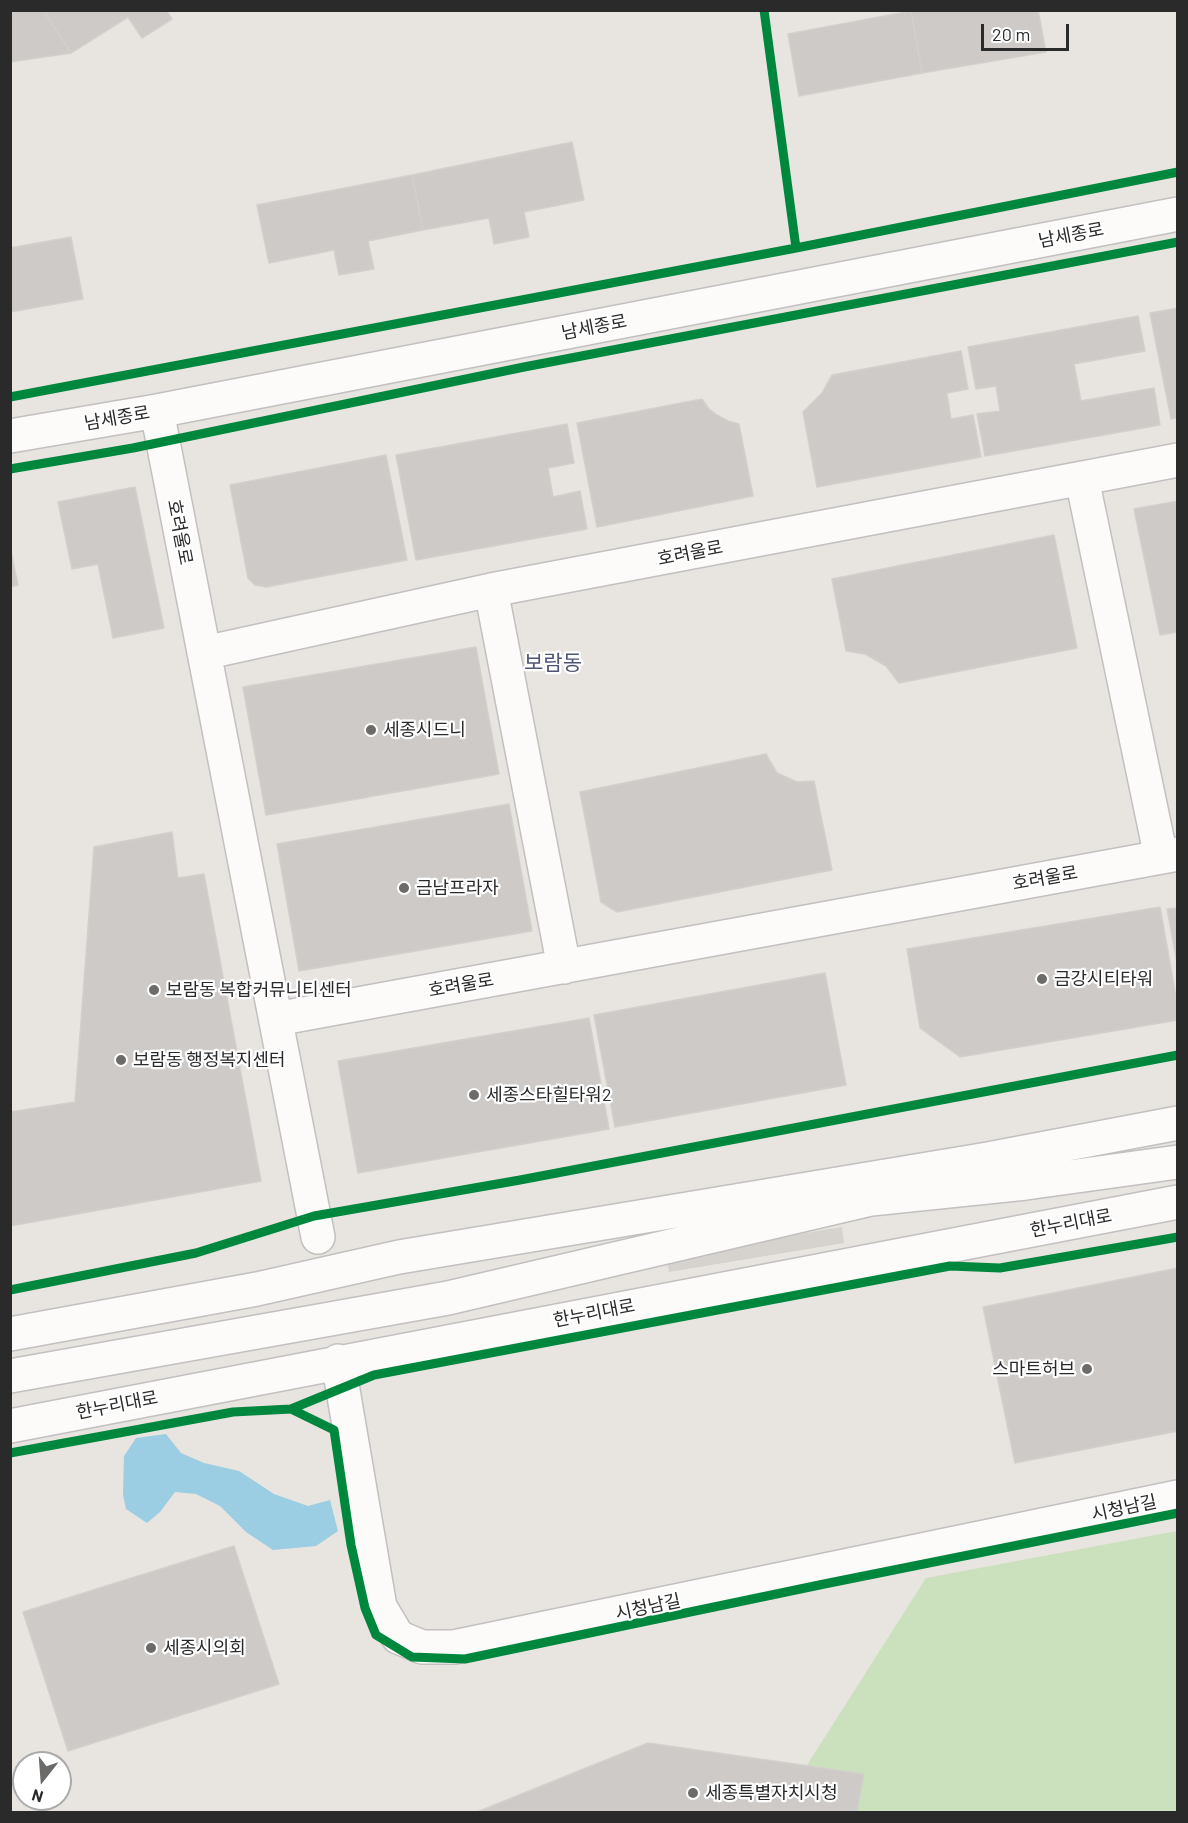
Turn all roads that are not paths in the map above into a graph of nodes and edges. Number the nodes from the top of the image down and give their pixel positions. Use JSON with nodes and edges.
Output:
{"nodes":[{"id":1,"x":1178,"y":214,"type":"edge"},
{"id":2,"x":157,"y":411,"type":"junction"},
{"id":3,"x":10,"y":436,"type":"edge"},
{"id":4,"x":1178,"y":460,"type":"edge"},
{"id":5,"x":1082,"y":479,"type":"junction"},
{"id":6,"x":491,"y":590,"type":"junction"},
{"id":7,"x":204,"y":653,"type":"junction"},
{"id":8,"x":1169,"y":855,"type":"edge"},
{"id":9,"x":564,"y":967,"type":"junction"},
{"id":10,"x":276,"y":1019,"type":"junction"},
{"id":11,"x":1178,"y":1123,"type":"edge"},
{"id":12,"x":1178,"y":1162,"type":"edge"},
{"id":13,"x":1178,"y":1202,"type":"edge"},
{"id":14,"x":318,"y":1237,"type":"junction"},
{"id":15,"x":399,"y":1257,"type":"junction"},
{"id":16,"x":257,"y":1289,"type":"junction"},
{"id":17,"x":10,"y":1335,"type":"edge"},
{"id":18,"x":338,"y":1361,"type":"junction"},
{"id":19,"x":10,"y":1376,"type":"edge"},
{"id":20,"x":10,"y":1425,"type":"edge"},
{"id":21,"x":1178,"y":1497,"type":"edge"}],
"edges":[{"from":1,"to":2,"type":"street","name":"남세종로"},
{"from":2,"to":3,"type":"street","name":"남세종로"},
{"from":2,"to":7,"type":"street","name":"호려울로"},
{"from":4,"to":5,"type":"street","name":"호려울로"},
{"from":5,"to":6,"type":"street","name":"호려울로"},
{"from":5,"to":8,"type":"street"},
{"from":6,"to":7,"type":"street","name":"호려울로"},
{"from":6,"to":9,"type":"street"},
{"from":7,"to":10,"type":"street","name":"호려울로"},
{"from":8,"to":9,"type":"street","name":"호려울로"},
{"from":9,"to":10,"type":"street","name":"호려울로"},
{"from":10,"to":14,"type":"street","name":"호려울로"},
{"from":11,"to":15,"type":"street"},
{"from":12,"to":19,"type":"street"},
{"from":13,"to":18,"type":"street","name":"한누리대로"},
{"from":14,"to":15,"type":"street"},
{"from":14,"to":16,"type":"street"},
{"from":15,"to":16,"type":"street"},
{"from":16,"to":17,"type":"street"},
{"from":18,"to":20,"type":"street","name":"한누리대로"},
{"from":18,"to":21,"type":"street","name":"시청남길"}]}
